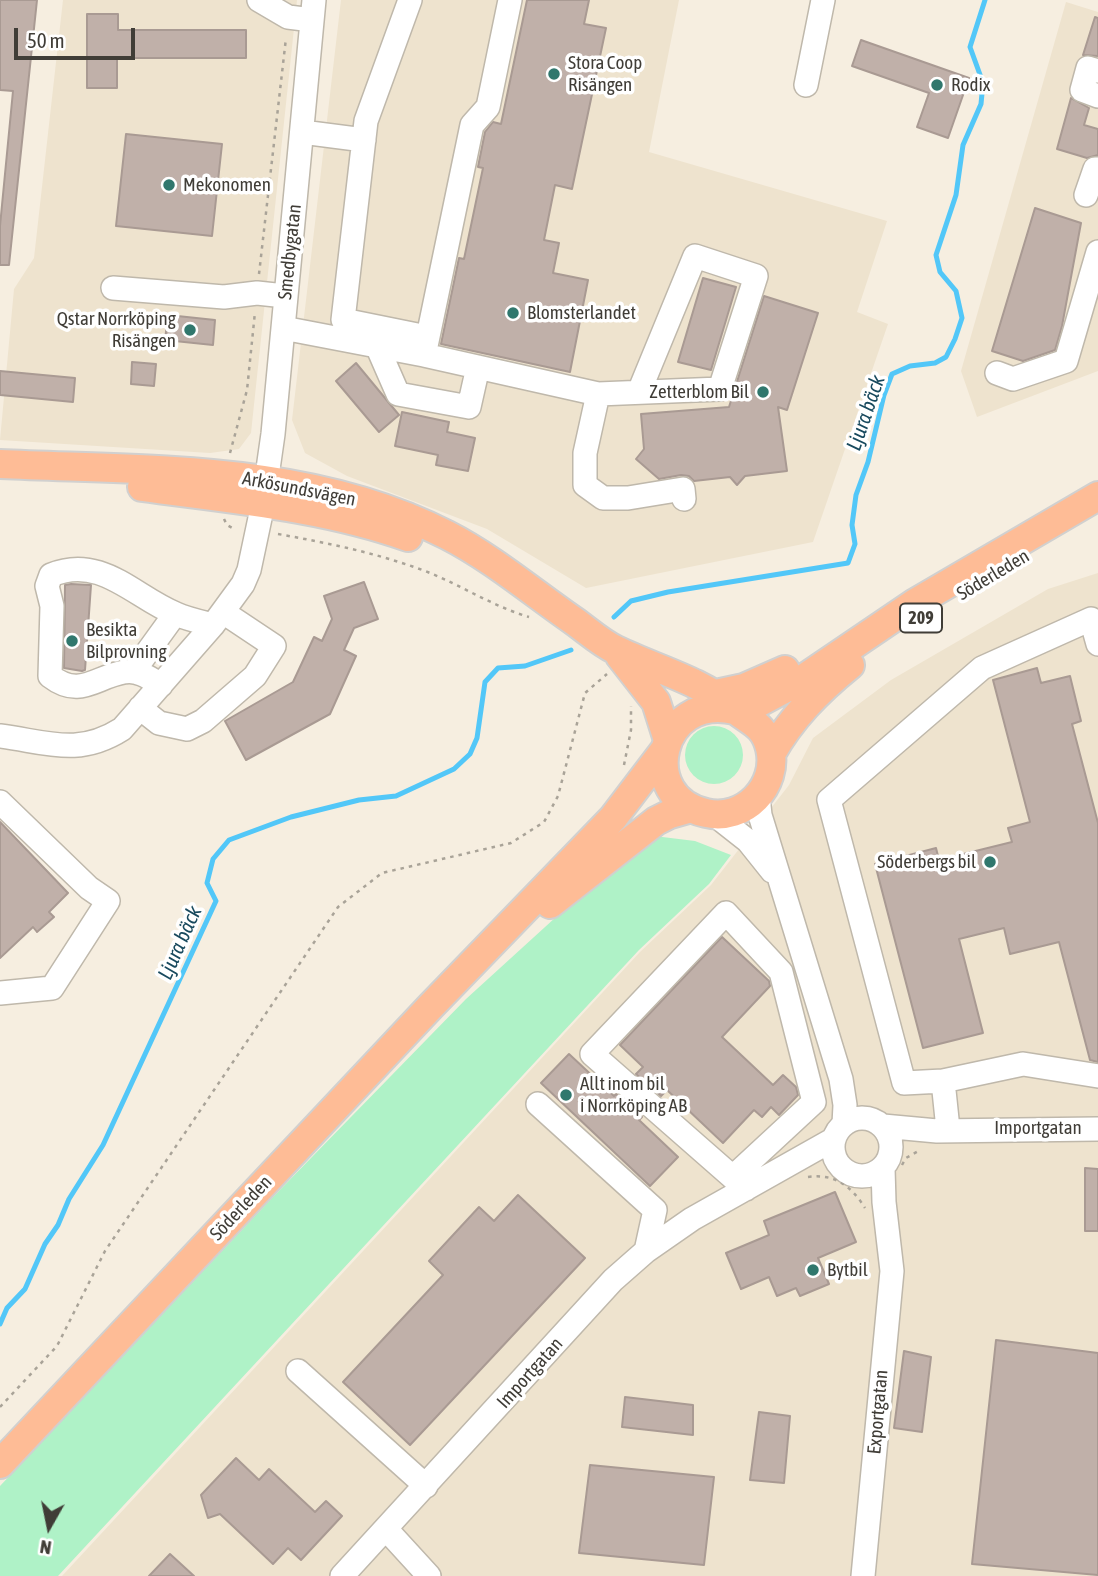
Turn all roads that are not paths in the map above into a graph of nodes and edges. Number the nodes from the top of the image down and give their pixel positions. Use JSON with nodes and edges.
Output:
{"nodes":[{"id":1,"x":259,"y":0,"type":"edge"},
{"id":2,"x":410,"y":0,"type":"edge"},
{"id":3,"x":510,"y":0,"type":"edge"},
{"id":4,"x":823,"y":0,"type":"edge"},
{"id":5,"x":313,"y":10,"type":"edge"},
{"id":6,"x":1098,"y":71,"type":"edge"},
{"id":7,"x":806,"y":85,"type":"dead end"},
{"id":8,"x":1098,"y":96,"type":"edge"},
{"id":9,"x":302,"y":132,"type":"junction"},
{"id":10,"x":363,"y":140,"type":"junction"},
{"id":11,"x":1098,"y":169,"type":"edge"},
{"id":12,"x":1086,"y":194,"type":"dead end"},
{"id":13,"x":1098,"y":252,"type":"edge"},
{"id":14,"x":113,"y":288,"type":"dead end"},
{"id":15,"x":285,"y":296,"type":"junction"},
{"id":16,"x":283,"y":328,"type":"junction"},
{"id":17,"x":377,"y":346,"type":"junction"},
{"id":18,"x":426,"y":346,"type":"junction"},
{"id":19,"x":478,"y":367,"type":"junction"},
{"id":20,"x":998,"y":373,"type":"dead end"},
{"id":21,"x":639,"y":392,"type":"junction"},
{"id":22,"x":598,"y":394,"type":"junction"},
{"id":23,"x":0,"y":465,"type":"edge"},
{"id":24,"x":1098,"y":496,"type":"edge"},
{"id":25,"x":684,"y":499,"type":"dead end"},
{"id":26,"x":262,"y":504,"type":"junction"},
{"id":27,"x":1098,"y":514,"type":"edge"},
{"id":28,"x":175,"y":614,"type":"junction"},
{"id":29,"x":218,"y":618,"type":"junction"},
{"id":30,"x":1098,"y":644,"type":"edge"},
{"id":31,"x":611,"y":660,"type":"junction"},
{"id":32,"x":133,"y":672,"type":"junction"},
{"id":33,"x":161,"y":685,"type":"junction"},
{"id":34,"x":731,"y":705,"type":"junction"},
{"id":35,"x":140,"y":708,"type":"junction"},
{"id":36,"x":0,"y":736,"type":"edge"},
{"id":37,"x":666,"y":745,"type":"junction"},
{"id":38,"x":771,"y":754,"type":"junction"},
{"id":39,"x":758,"y":796,"type":"junction"},
{"id":40,"x":0,"y":802,"type":"edge"},
{"id":41,"x":694,"y":806,"type":"junction"},
{"id":42,"x":781,"y":884,"type":"junction"},
{"id":43,"x":484,"y":954,"type":"junction"},
{"id":44,"x":0,"y":993,"type":"edge"},
{"id":45,"x":1098,"y":1076,"type":"edge"},
{"id":46,"x":943,"y":1081,"type":"junction"},
{"id":47,"x":538,"y":1104,"type":"dead end"},
{"id":48,"x":857,"y":1127,"type":"junction"},
{"id":49,"x":1098,"y":1129,"type":"edge"},
{"id":50,"x":942,"y":1130,"type":"junction"},
{"id":51,"x":887,"y":1160,"type":"junction"},
{"id":52,"x":850,"y":1172,"type":"junction"},
{"id":53,"x":738,"y":1186,"type":"junction"},
{"id":54,"x":889,"y":1248,"type":"junction"},
{"id":55,"x":646,"y":1251,"type":"junction"},
{"id":56,"x":298,"y":1371,"type":"dead end"},
{"id":57,"x":0,"y":1464,"type":"edge"},
{"id":58,"x":426,"y":1486,"type":"junction"},
{"id":59,"x":386,"y":1529,"type":"junction"},
{"id":60,"x":342,"y":1576,"type":"edge"},
{"id":61,"x":429,"y":1576,"type":"edge"},
{"id":62,"x":863,"y":1576,"type":"edge"}],
"edges":[{"from":1,"to":5,"type":"street"},
{"from":2,"to":10,"type":"street"},
{"from":3,"to":18,"type":"street"},
{"from":4,"to":7,"type":"street"},
{"from":5,"to":9,"type":"street","name":"Smedbygatan"},
{"from":6,"to":8,"type":"street"},
{"from":9,"to":10,"type":"street"},
{"from":9,"to":15,"type":"street","name":"Smedbygatan"},
{"from":10,"to":18,"type":"street"},
{"from":11,"to":12,"type":"street"},
{"from":13,"to":20,"type":"street"},
{"from":14,"to":15,"type":"street"},
{"from":15,"to":16,"type":"street","name":"Smedbygatan"},
{"from":16,"to":17,"type":"street"},
{"from":16,"to":26,"type":"street","name":"Smedbygatan"},
{"from":17,"to":18,"type":"street"},
{"from":17,"to":19,"type":"street"},
{"from":18,"to":19,"type":"street"},
{"from":19,"to":22,"type":"street"},
{"from":21,"to":21,"type":"street"},
{"from":21,"to":22,"type":"street"},
{"from":22,"to":25,"type":"street"},
{"from":23,"to":26,"type":"main road","name":"Arkösundsvägen"},
{"from":24,"to":34,"type":"main road","name":"Söderleden","number":"209"},
{"from":26,"to":29,"type":"street","name":"Smedbygatan"},
{"from":26,"to":31,"type":"main road","name":"Arkösundsvägen"},
{"from":27,"to":38,"type":"main road","name":"Söderleden","number":"209"},
{"from":28,"to":29,"type":"street"},
{"from":28,"to":32,"type":"street"},
{"from":28,"to":32,"type":"street"},
{"from":29,"to":33,"type":"street","name":"Smedbygatan"},
{"from":29,"to":35,"type":"street"},
{"from":30,"to":46,"type":"street"},
{"from":31,"to":34,"type":"main road","name":"Arkösundsvägen"},
{"from":31,"to":37,"type":"main road","name":"Arkösundsvägen"},
{"from":32,"to":33,"type":"street"},
{"from":33,"to":35,"type":"street","name":"Smedbygatan"},
{"from":34,"to":37,"type":"main road"},
{"from":34,"to":38,"type":"main road"},
{"from":35,"to":36,"type":"street","name":"Smedbygatan"},
{"from":37,"to":41,"type":"main road"},
{"from":37,"to":43,"type":"main road","name":"Söderleden"},
{"from":38,"to":39,"type":"main road"},
{"from":39,"to":41,"type":"main road"},
{"from":39,"to":42,"type":"street"},
{"from":40,"to":44,"type":"street"},
{"from":41,"to":42,"type":"street"},
{"from":41,"to":43,"type":"main road","name":"Söderleden"},
{"from":42,"to":48,"type":"street"},
{"from":43,"to":57,"type":"main road","name":"Söderleden"},
{"from":45,"to":46,"type":"street"},
{"from":46,"to":50,"type":"street"},
{"from":47,"to":55,"type":"street"},
{"from":48,"to":50,"type":"street","name":"Importgatan"},
{"from":48,"to":51,"type":"street"},
{"from":48,"to":52,"type":"street"},
{"from":48,"to":53,"type":"street","name":"Importgatan"},
{"from":49,"to":50,"type":"street","name":"Importgatan"},
{"from":50,"to":51,"type":"street","name":"Importgatan"},
{"from":51,"to":52,"type":"street"},
{"from":51,"to":54,"type":"street","name":"Exportgatan"},
{"from":52,"to":53,"type":"street","name":"Importgatan"},
{"from":52,"to":54,"type":"street","name":"Exportgatan"},
{"from":53,"to":53,"type":"street"},
{"from":53,"to":55,"type":"street","name":"Importgatan"},
{"from":54,"to":62,"type":"street","name":"Exportgatan"},
{"from":55,"to":58,"type":"street","name":"Importgatan"},
{"from":56,"to":58,"type":"street"},
{"from":58,"to":59,"type":"street","name":"Importgatan"},
{"from":59,"to":60,"type":"street","name":"Importgatan"},
{"from":59,"to":61,"type":"street"}]}
